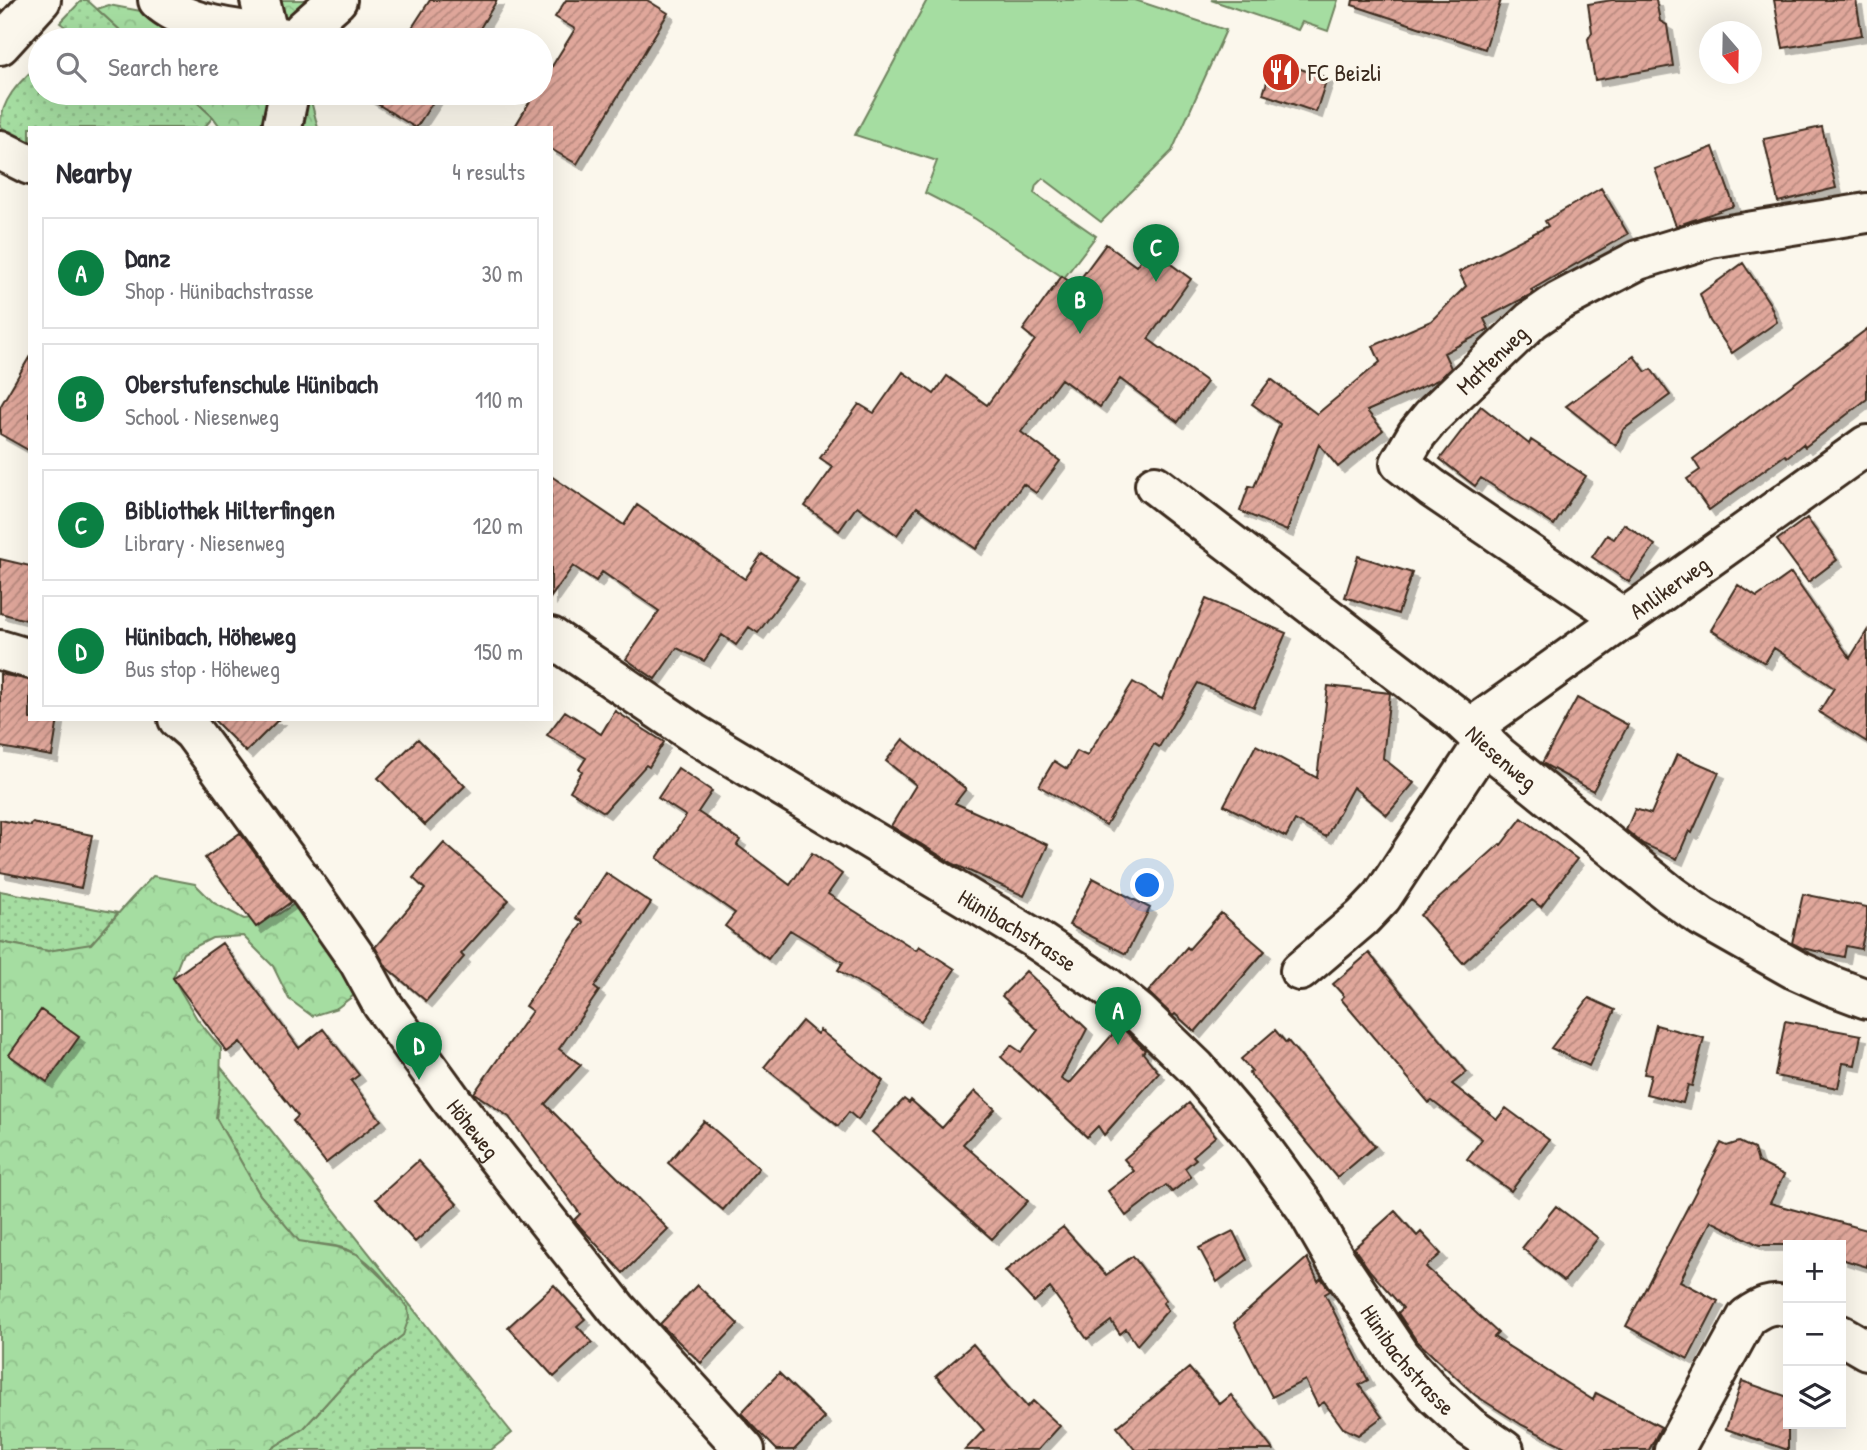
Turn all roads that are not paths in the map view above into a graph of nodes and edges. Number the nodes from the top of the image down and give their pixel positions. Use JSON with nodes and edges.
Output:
{"nodes":[{"id":1,"x":41,"y":0,"type":"edge"},
{"id":2,"x":158,"y":0,"type":"edge"},
{"id":3,"x":337,"y":0,"type":"edge"},
{"id":4,"x":273,"y":28,"type":"edge"},
{"id":5,"x":305,"y":28,"type":"edge"},
{"id":6,"x":0,"y":45,"type":"edge"},
{"id":7,"x":287,"y":105,"type":"edge"},
{"id":8,"x":282,"y":126,"type":"edge"},
{"id":9,"x":0,"y":150,"type":"edge"},
{"id":10,"x":28,"y":164,"type":"edge"},
{"id":11,"x":1867,"y":213,"type":"edge"},
{"id":12,"x":1867,"y":445,"type":"edge"},
{"id":13,"x":1155,"y":485,"type":"dead end"},
{"id":14,"x":1625,"y":619,"type":"junction"},
{"id":15,"x":553,"y":638,"type":"edge"},
{"id":16,"x":0,"y":650,"type":"edge"},
{"id":17,"x":28,"y":658,"type":"edge"},
{"id":18,"x":180,"y":721,"type":"edge"},
{"id":19,"x":1478,"y":734,"type":"junction"},
{"id":20,"x":1300,"y":971,"type":"dead end"},
{"id":21,"x":1867,"y":999,"type":"edge"},
{"id":22,"x":1783,"y":1306,"type":"edge"},
{"id":23,"x":1846,"y":1338,"type":"edge"},
{"id":24,"x":1867,"y":1350,"type":"edge"},
{"id":25,"x":745,"y":1450,"type":"edge"},
{"id":26,"x":1504,"y":1450,"type":"edge"},
{"id":27,"x":1674,"y":1450,"type":"edge"}],
"edges":[{"from":1,"to":6,"type":"street"},
{"from":2,"to":4,"type":"street"},
{"from":3,"to":5,"type":"street"},
{"from":7,"to":8,"type":"street"},
{"from":9,"to":10,"type":"street"},
{"from":11,"to":14,"type":"street","name":"Mattenweg"},
{"from":12,"to":14,"type":"street","name":"Anlikerweg"},
{"from":13,"to":19,"type":"street","name":"Niesenweg"},
{"from":14,"to":19,"type":"street","name":"Anlikerweg"},
{"from":15,"to":26,"type":"street","name":"Hünibachstrasse"},
{"from":16,"to":17,"type":"street"},
{"from":18,"to":25,"type":"street","name":"Höheweg"},
{"from":19,"to":20,"type":"street","name":"Anlikerweg"},
{"from":19,"to":21,"type":"street","name":"Niesenweg"},
{"from":22,"to":27,"type":"street"},
{"from":23,"to":24,"type":"street"}]}
